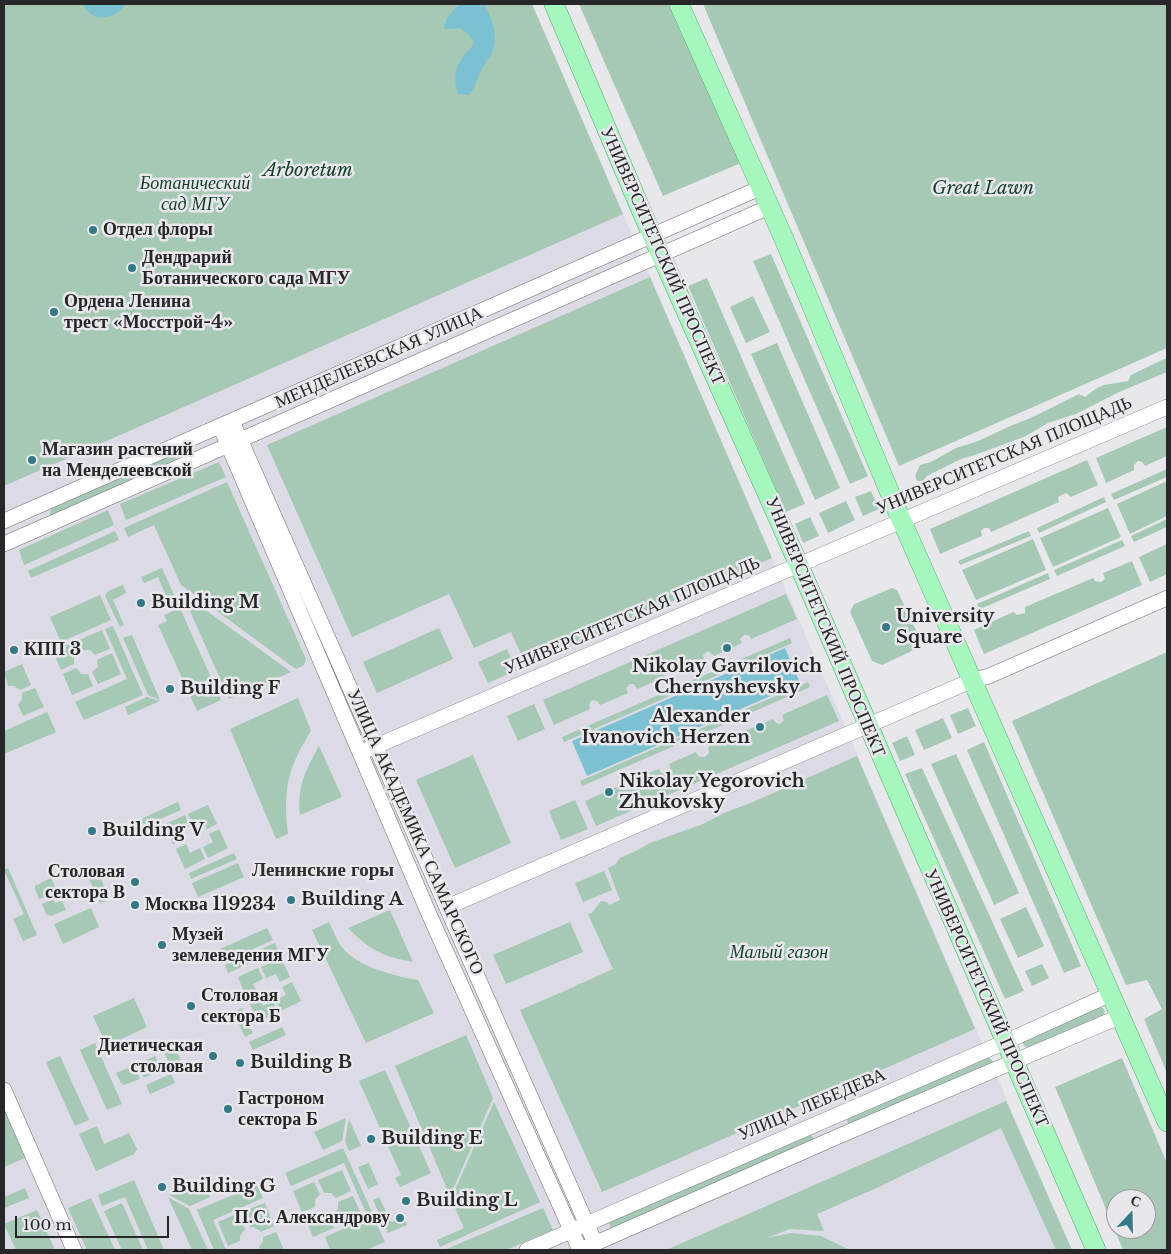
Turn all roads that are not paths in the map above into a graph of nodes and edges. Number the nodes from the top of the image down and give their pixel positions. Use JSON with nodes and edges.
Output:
{"nodes":[{"id":1,"x":554,"y":4,"type":"edge"},
{"id":2,"x":679,"y":4,"type":"edge"},
{"id":3,"x":760,"y":188,"type":"junction"},
{"id":4,"x":769,"y":206,"type":"junction"},
{"id":5,"x":652,"y":236,"type":"junction"},
{"id":6,"x":661,"y":254,"type":"junction"},
{"id":7,"x":478,"y":313,"type":"junction"},
{"id":8,"x":486,"y":332,"type":"junction"},
{"id":9,"x":1167,"y":407,"type":"edge"},
{"id":10,"x":226,"y":424,"type":"junction"},
{"id":11,"x":234,"y":443,"type":"junction"},
{"id":12,"x":167,"y":449,"type":"junction"},
{"id":13,"x":176,"y":468,"type":"junction"},
{"id":14,"x":4,"y":521,"type":"edge"},
{"id":15,"x":902,"y":521,"type":"junction"},
{"id":16,"x":4,"y":544,"type":"edge"},
{"id":17,"x":798,"y":565,"type":"junction"},
{"id":18,"x":1167,"y":598,"type":"edge"},
{"id":19,"x":972,"y":680,"type":"junction"},
{"id":20,"x":867,"y":725,"type":"junction"},
{"id":21,"x":376,"y":747,"type":"junction"},
{"id":22,"x":360,"y":753,"type":"junction"},
{"id":23,"x":447,"y":907,"type":"junction"},
{"id":24,"x":1111,"y":994,"type":"junction"},
{"id":25,"x":1121,"y":1016,"type":"junction"},
{"id":26,"x":1005,"y":1042,"type":"junction"},
{"id":27,"x":1014,"y":1062,"type":"junction"},
{"id":28,"x":4,"y":1090,"type":"edge"},
{"id":29,"x":832,"y":1117,"type":"junction"},
{"id":30,"x":1167,"y":1122,"type":"edge"},
{"id":31,"x":840,"y":1136,"type":"junction"},
{"id":32,"x":586,"y":1223,"type":"junction"},
{"id":33,"x":570,"y":1231,"type":"junction"},
{"id":34,"x":596,"y":1243,"type":"junction"},
{"id":35,"x":74,"y":1250,"type":"edge"},
{"id":36,"x":527,"y":1250,"type":"edge"},
{"id":37,"x":580,"y":1250,"type":"edge"},
{"id":38,"x":1096,"y":1250,"type":"edge"}],
"edges":[{"from":1,"to":5,"type":"main road","name":"УНИВЕРСИТЕТСКИЙ ПРОСПЕКТ"},
{"from":2,"to":3,"type":"main road"},
{"from":3,"to":4,"type":"main road"},
{"from":3,"to":5,"type":"street","name":"МЕНДЕЛЕЕВСКАЯ УЛИЦА"},
{"from":4,"to":6,"type":"street","name":"МЕНДЕЛЕЕВСКАЯ УЛИЦА"},
{"from":4,"to":15,"type":"main road"},
{"from":5,"to":6,"type":"main road","name":"УНИВЕРСИТЕТСКИЙ ПРОСПЕКТ"},
{"from":5,"to":7,"type":"street","name":"МЕНДЕЛЕЕВСКАЯ УЛИЦА"},
{"from":6,"to":8,"type":"street","name":"МЕНДЕЛЕЕВСКАЯ УЛИЦА"},
{"from":6,"to":17,"type":"main road","name":"УНИВЕРСИТЕТСКИЙ ПРОСПЕКТ"},
{"from":7,"to":8,"type":"street"},
{"from":7,"to":10,"type":"street","name":"МЕНДЕЛЕЕВСКАЯ УЛИЦА"},
{"from":8,"to":11,"type":"street","name":"МЕНДЕЛЕЕВСКАЯ УЛИЦА"},
{"from":9,"to":15,"type":"street","name":"УНИВЕРСИТЕТСКАЯ ПЛОЩАДЬ"},
{"from":10,"to":11,"type":"street","name":"УЛИЦА АКАДЕМИКА САМАРСКОГО"},
{"from":10,"to":12,"type":"street","name":"МЕНДЕЛЕЕВСКАЯ УЛИЦА"},
{"from":11,"to":13,"type":"street","name":"МЕНДЕЛЕЕВСКАЯ УЛИЦА"},
{"from":11,"to":21,"type":"street","name":"УЛИЦА АКАДЕМИКА САМАРСКОГО"},
{"from":11,"to":22,"type":"street","name":"УЛИЦА АКАДЕМИКА САМАРСКОГО"},
{"from":12,"to":13,"type":"street"},
{"from":12,"to":14,"type":"street","name":"МЕНДЕЛЕЕВСКАЯ УЛИЦА"},
{"from":13,"to":16,"type":"street","name":"МЕНДЕЛЕЕВСКАЯ УЛИЦА"},
{"from":15,"to":17,"type":"street","name":"УНИВЕРСИТЕТСКАЯ ПЛОЩАДЬ"},
{"from":15,"to":19,"type":"main road"},
{"from":17,"to":20,"type":"main road","name":"УНИВЕРСИТЕТСКИЙ ПРОСПЕКТ"},
{"from":17,"to":21,"type":"street","name":"УНИВЕРСИТЕТСКАЯ ПЛОЩАДЬ"},
{"from":18,"to":19,"type":"street"},
{"from":19,"to":20,"type":"street"},
{"from":19,"to":24,"type":"main road"},
{"from":20,"to":23,"type":"street"},
{"from":20,"to":26,"type":"main road","name":"УНИВЕРСИТЕТСКИЙ ПРОСПЕКТ"},
{"from":21,"to":22,"type":"street","name":"УНИВЕРСИТЕТСКАЯ ПЛОЩАДЬ"},
{"from":21,"to":23,"type":"street","name":"УЛИЦА АКАДЕМИКА САМАРСКОГО"},
{"from":22,"to":33,"type":"street","name":"УЛИЦА АКАДЕМИКА САМАРСКОГО"},
{"from":23,"to":32,"type":"street","name":"УЛИЦА АКАДЕМИКА САМАРСКОГО"},
{"from":24,"to":25,"type":"main road"},
{"from":24,"to":26,"type":"street","name":"УЛИЦА ЛЕБЕДЕВА"},
{"from":25,"to":27,"type":"street"},
{"from":25,"to":30,"type":"main road"},
{"from":26,"to":27,"type":"main road","name":"УНИВЕРСИТЕТСКИЙ ПРОСПЕКТ"},
{"from":26,"to":29,"type":"street","name":"УЛИЦА ЛЕБЕДЕВА"},
{"from":27,"to":31,"type":"street"},
{"from":27,"to":38,"type":"main road","name":"УНИВЕРСИТЕТСКИЙ ПРОСПЕКТ"},
{"from":28,"to":35,"type":"street"},
{"from":29,"to":31,"type":"street"},
{"from":29,"to":32,"type":"street","name":"УЛИЦА ЛЕБЕДЕВА"},
{"from":31,"to":34,"type":"street"},
{"from":32,"to":33,"type":"street","name":"УЛИЦА ЛЕБЕДЕВА"},
{"from":32,"to":34,"type":"street","name":"УЛИЦА АКАДЕМИКА САМАРСКОГО"},
{"from":33,"to":36,"type":"street","name":"УЛИЦА ЛЕБЕДЕВА"},
{"from":33,"to":37,"type":"street","name":"УЛИЦА АКАДЕМИКА САМАРСКОГО"},
{"from":34,"to":37,"type":"street"}]}
